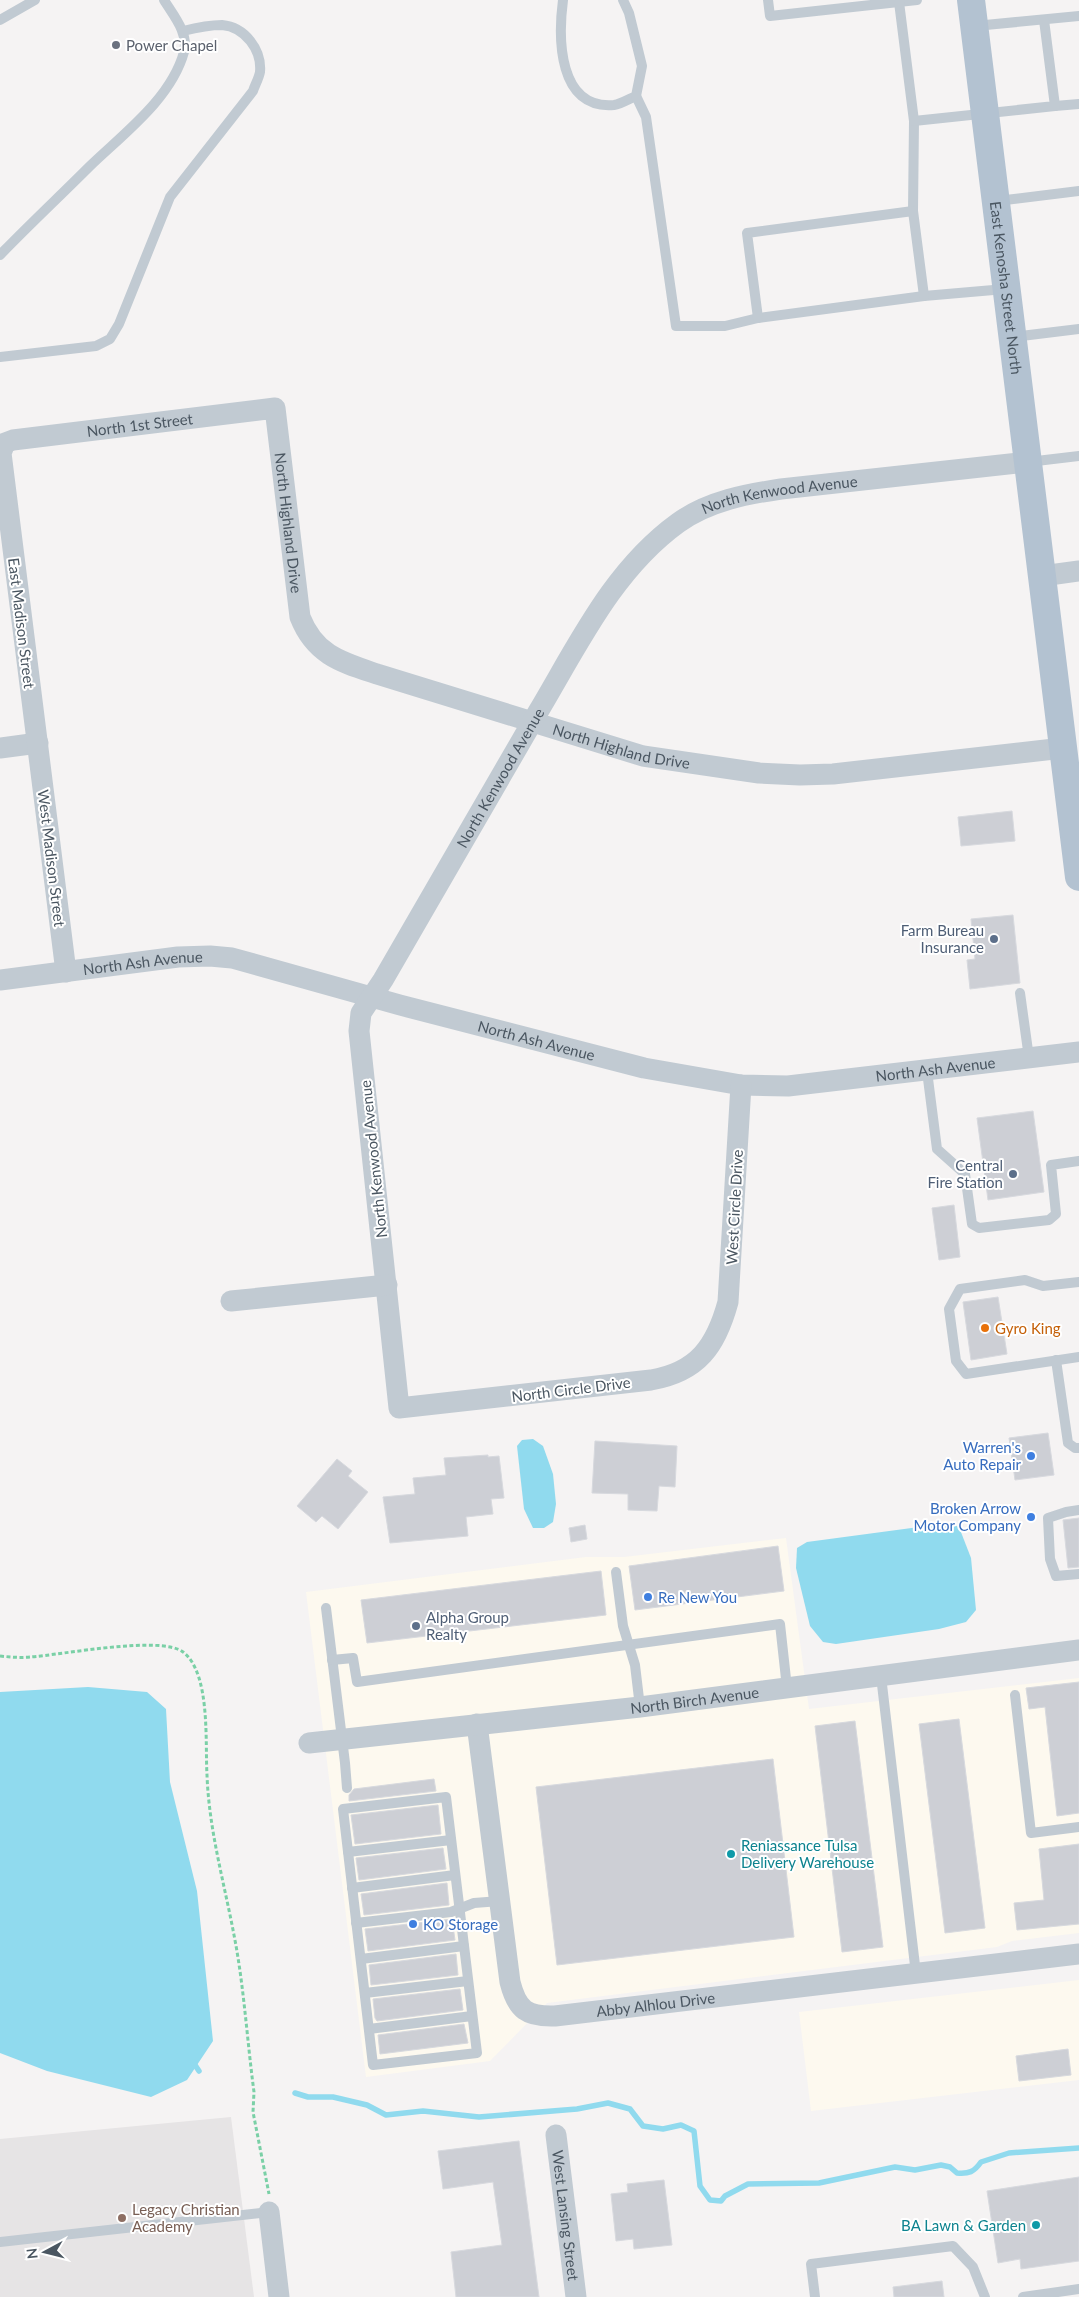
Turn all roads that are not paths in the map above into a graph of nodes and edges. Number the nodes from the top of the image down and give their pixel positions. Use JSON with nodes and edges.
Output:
{"nodes":[{"id":1,"x":35,"y":0,"type":"edge"},
{"id":2,"x":164,"y":0,"type":"edge"},
{"id":3,"x":564,"y":0,"type":"edge"},
{"id":4,"x":623,"y":0,"type":"edge"},
{"id":5,"x":768,"y":0,"type":"edge"},
{"id":6,"x":917,"y":0,"type":"edge"},
{"id":7,"x":899,"y":2,"type":"junction"},
{"id":8,"x":831,"y":5,"type":"edge"},
{"id":9,"x":972,"y":13,"type":"edge"},
{"id":10,"x":1079,"y":16,"type":"edge"},
{"id":11,"x":0,"y":20,"type":"edge"},
{"id":12,"x":1044,"y":20,"type":"junction"},
{"id":13,"x":183,"y":31,"type":"junction"},
{"id":14,"x":636,"y":96,"type":"junction"},
{"id":15,"x":1079,"y":104,"type":"edge"},
{"id":16,"x":1055,"y":106,"type":"junction"},
{"id":17,"x":985,"y":114,"type":"junction"},
{"id":18,"x":914,"y":121,"type":"junction"},
{"id":19,"x":1079,"y":191,"type":"edge"},
{"id":20,"x":996,"y":202,"type":"junction"},
{"id":21,"x":913,"y":212,"type":"junction"},
{"id":22,"x":0,"y":255,"type":"edge"},
{"id":23,"x":1006,"y":289,"type":"junction"},
{"id":24,"x":924,"y":296,"type":"junction"},
{"id":25,"x":758,"y":318,"type":"junction"},
{"id":26,"x":1079,"y":329,"type":"edge"},
{"id":27,"x":1012,"y":338,"type":"junction"},
{"id":28,"x":0,"y":357,"type":"edge"},
{"id":29,"x":275,"y":408,"type":"joint"},
{"id":30,"x":2,"y":440,"type":"edge"},
{"id":31,"x":1079,"y":456,"type":"edge"},
{"id":32,"x":1028,"y":462,"type":"junction"},
{"id":33,"x":1079,"y":571,"type":"edge"},
{"id":34,"x":1042,"y":576,"type":"junction"},
{"id":35,"x":532,"y":723,"type":"junction"},
{"id":36,"x":38,"y":743,"type":"junction"},
{"id":37,"x":0,"y":748,"type":"edge"},
{"id":38,"x":1063,"y":748,"type":"junction"},
{"id":39,"x":1079,"y":877,"type":"edge"},
{"id":40,"x":66,"y":972,"type":"junction"},
{"id":41,"x":0,"y":980,"type":"edge"},
{"id":42,"x":1020,"y":993,"type":"dead end"},
{"id":43,"x":370,"y":996,"type":"junction"},
{"id":44,"x":1079,"y":1052,"type":"edge"},
{"id":45,"x":1029,"y":1058,"type":"junction"},
{"id":46,"x":927,"y":1071,"type":"junction"},
{"id":47,"x":741,"y":1085,"type":"junction"},
{"id":48,"x":1079,"y":1161,"type":"edge"},
{"id":49,"x":1079,"y":1282,"type":"edge"},
{"id":50,"x":387,"y":1285,"type":"junction"},
{"id":51,"x":231,"y":1301,"type":"dead end"},
{"id":52,"x":721,"y":1328,"type":"joint"},
{"id":53,"x":1079,"y":1357,"type":"edge"},
{"id":54,"x":1056,"y":1360,"type":"junction"},
{"id":55,"x":399,"y":1408,"type":"joint"},
{"id":56,"x":1079,"y":1448,"type":"edge"},
{"id":57,"x":1079,"y":1510,"type":"edge"},
{"id":58,"x":616,"y":1572,"type":"dead end"},
{"id":59,"x":1079,"y":1574,"type":"edge"},
{"id":60,"x":326,"y":1608,"type":"dead end"},
{"id":61,"x":629,"y":1644,"type":"junction"},
{"id":62,"x":1079,"y":1650,"type":"edge"},
{"id":63,"x":332,"y":1660,"type":"junction"},
{"id":64,"x":881,"y":1676,"type":"junction"},
{"id":65,"x":788,"y":1688,"type":"junction"},
{"id":66,"x":1015,"y":1695,"type":"dead end"},
{"id":67,"x":640,"y":1707,"type":"junction"},
{"id":68,"x":477,"y":1724,"type":"junction"},
{"id":69,"x":342,"y":1740,"type":"junction"},
{"id":70,"x":309,"y":1743,"type":"dead end"},
{"id":71,"x":346,"y":1788,"type":"dead end"},
{"id":72,"x":1079,"y":1827,"type":"edge"},
{"id":73,"x":451,"y":1840,"type":"junction"},
{"id":74,"x":348,"y":1852,"type":"junction"},
{"id":75,"x":455,"y":1875,"type":"junction"},
{"id":76,"x":352,"y":1888,"type":"junction"},
{"id":77,"x":500,"y":1901,"type":"junction"},
{"id":78,"x":460,"y":1908,"type":"junction"},
{"id":79,"x":356,"y":1923,"type":"junction"},
{"id":80,"x":464,"y":1946,"type":"junction"},
{"id":81,"x":1079,"y":1954,"type":"edge"},
{"id":82,"x":361,"y":1959,"type":"junction"},
{"id":83,"x":916,"y":1974,"type":"junction"},
{"id":84,"x":468,"y":1981,"type":"junction"},
{"id":85,"x":365,"y":1993,"type":"junction"},
{"id":86,"x":472,"y":2016,"type":"junction"},
{"id":87,"x":369,"y":2029,"type":"junction"},
{"id":88,"x":556,"y":2135,"type":"dead end"},
{"id":89,"x":269,"y":2212,"type":"joint"},
{"id":90,"x":0,"y":2242,"type":"edge"},
{"id":91,"x":1079,"y":2289,"type":"edge"},
{"id":92,"x":279,"y":2297,"type":"edge"},
{"id":93,"x":576,"y":2297,"type":"edge"},
{"id":94,"x":815,"y":2297,"type":"edge"},
{"id":95,"x":986,"y":2297,"type":"edge"},
{"id":96,"x":1022,"y":2297,"type":"edge"}],
"edges":[{"from":1,"to":11,"type":"lane"},
{"from":2,"to":13,"type":"lane"},
{"from":3,"to":14,"type":"lane"},
{"from":4,"to":14,"type":"lane"},
{"from":5,"to":8,"type":"lane"},
{"from":6,"to":7,"type":"lane"},
{"from":7,"to":8,"type":"lane"},
{"from":7,"to":18,"type":"lane"},
{"from":9,"to":12,"type":"lane"},
{"from":9,"to":17,"type":"main road","name":"East Kenosha Street North"},
{"from":10,"to":12,"type":"lane"},
{"from":12,"to":16,"type":"lane"},
{"from":13,"to":22,"type":"lane"},
{"from":13,"to":28,"type":"lane"},
{"from":14,"to":25,"type":"lane"},
{"from":15,"to":16,"type":"lane"},
{"from":16,"to":17,"type":"lane"},
{"from":17,"to":18,"type":"lane"},
{"from":17,"to":20,"type":"main road","name":"East Kenosha Street North"},
{"from":18,"to":21,"type":"lane"},
{"from":19,"to":20,"type":"lane"},
{"from":20,"to":23,"type":"main road","name":"East Kenosha Street North"},
{"from":21,"to":24,"type":"lane"},
{"from":21,"to":25,"type":"lane"},
{"from":23,"to":24,"type":"lane"},
{"from":23,"to":27,"type":"main road","name":"East Kenosha Street North"},
{"from":24,"to":25,"type":"lane"},
{"from":26,"to":27,"type":"lane"},
{"from":27,"to":32,"type":"main road","name":"East Kenosha Street North"},
{"from":29,"to":30,"type":"street","name":"North 1st Street"},
{"from":29,"to":35,"type":"street","name":"North Highland Drive"},
{"from":30,"to":36,"type":"street","name":"East Madison Street"},
{"from":31,"to":32,"type":"lane"},
{"from":32,"to":34,"type":"main road","name":"East Kenosha Street North"},
{"from":32,"to":35,"type":"street","name":"North Kenwood Avenue"},
{"from":33,"to":34,"type":"street"},
{"from":34,"to":38,"type":"main road","name":"East Kenosha Street North"},
{"from":35,"to":38,"type":"street","name":"North Highland Drive"},
{"from":35,"to":43,"type":"street","name":"North Kenwood Avenue"},
{"from":36,"to":37,"type":"street"},
{"from":36,"to":40,"type":"street","name":"West Madison Street"},
{"from":38,"to":39,"type":"main road"},
{"from":40,"to":41,"type":"street","name":"North Ash Avenue"},
{"from":40,"to":43,"type":"street","name":"North Ash Avenue"},
{"from":42,"to":45,"type":"lane"},
{"from":43,"to":47,"type":"street","name":"North Ash Avenue"},
{"from":43,"to":50,"type":"street","name":"North Kenwood Avenue"},
{"from":44,"to":45,"type":"street","name":"North Ash Avenue"},
{"from":45,"to":46,"type":"street","name":"North Ash Avenue"},
{"from":46,"to":47,"type":"street","name":"North Ash Avenue"},
{"from":46,"to":48,"type":"lane"},
{"from":47,"to":52,"type":"street","name":"West Circle Drive"},
{"from":49,"to":54,"type":"lane"},
{"from":50,"to":51,"type":"street"},
{"from":50,"to":55,"type":"street","name":"North Kenwood Avenue"},
{"from":52,"to":55,"type":"street","name":"North Circle Drive"},
{"from":53,"to":54,"type":"lane"},
{"from":54,"to":56,"type":"lane"},
{"from":57,"to":59,"type":"lane"},
{"from":58,"to":61,"type":"lane"},
{"from":60,"to":63,"type":"lane"},
{"from":61,"to":63,"type":"lane"},
{"from":61,"to":65,"type":"lane"},
{"from":61,"to":67,"type":"lane"},
{"from":62,"to":64,"type":"street","name":"North Birch Avenue"},
{"from":63,"to":69,"type":"lane"},
{"from":64,"to":65,"type":"street","name":"North Birch Avenue"},
{"from":64,"to":83,"type":"lane"},
{"from":65,"to":67,"type":"street","name":"North Birch Avenue"},
{"from":66,"to":72,"type":"lane"},
{"from":67,"to":68,"type":"street","name":"North Birch Avenue"},
{"from":68,"to":69,"type":"street","name":"North Birch Avenue"},
{"from":68,"to":77,"type":"street","name":"Abby Alhlou Drive"},
{"from":69,"to":70,"type":"street","name":"North Birch Avenue"},
{"from":69,"to":71,"type":"lane"},
{"from":73,"to":74,"type":"lane"},
{"from":73,"to":74,"type":"lane"},
{"from":73,"to":75,"type":"lane"},
{"from":74,"to":76,"type":"lane"},
{"from":75,"to":76,"type":"lane"},
{"from":75,"to":78,"type":"lane"},
{"from":76,"to":79,"type":"lane"},
{"from":77,"to":78,"type":"lane"},
{"from":77,"to":83,"type":"street","name":"Abby Alhlou Drive"},
{"from":78,"to":79,"type":"lane"},
{"from":78,"to":80,"type":"lane"},
{"from":79,"to":82,"type":"lane"},
{"from":80,"to":82,"type":"lane"},
{"from":80,"to":84,"type":"lane"},
{"from":81,"to":83,"type":"street","name":"Abby Alhlou Drive"},
{"from":82,"to":85,"type":"lane"},
{"from":84,"to":85,"type":"lane"},
{"from":84,"to":86,"type":"lane"},
{"from":85,"to":87,"type":"lane"},
{"from":86,"to":87,"type":"lane"},
{"from":86,"to":87,"type":"lane"},
{"from":88,"to":93,"type":"street","name":"West Lansing Street"},
{"from":89,"to":90,"type":"lane"},
{"from":89,"to":92,"type":"street"},
{"from":91,"to":96,"type":"lane"},
{"from":94,"to":95,"type":"lane"}]}
